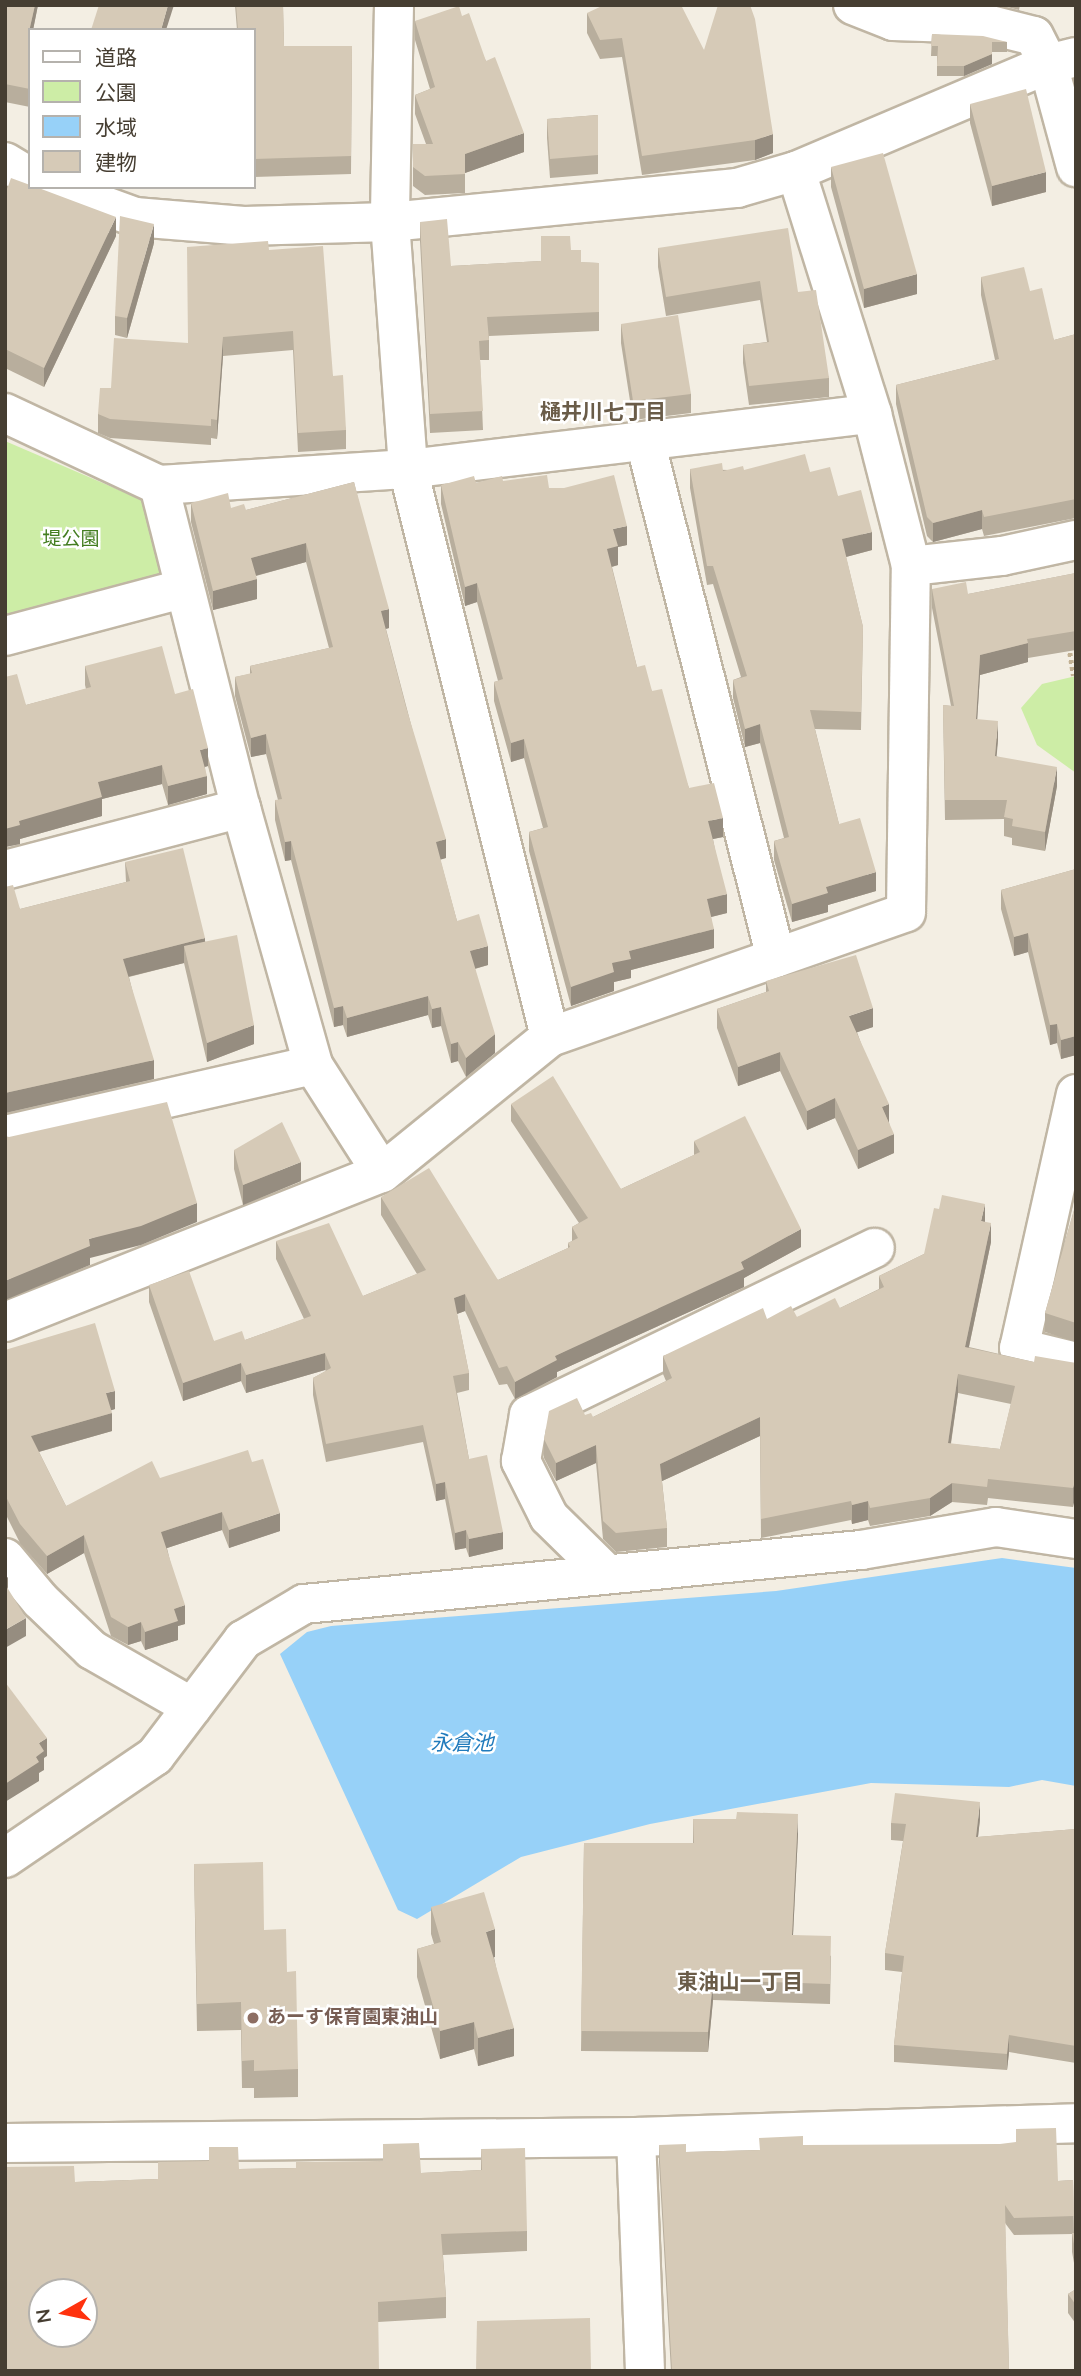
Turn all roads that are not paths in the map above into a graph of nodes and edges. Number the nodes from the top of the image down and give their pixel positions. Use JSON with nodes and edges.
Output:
{"nodes":[{"id":1,"x":394,"y":5,"type":"edge"},
{"id":2,"x":853,"y":5,"type":"edge"},
{"id":3,"x":1062,"y":61,"type":"edge"},
{"id":4,"x":5,"y":162,"type":"edge"},
{"id":5,"x":1076,"y":167,"type":"edge"},
{"id":6,"x":796,"y":171,"type":"junction"},
{"id":7,"x":28,"y":176,"type":"edge"},
{"id":8,"x":59,"y":189,"type":"edge"},
{"id":9,"x":390,"y":222,"type":"junction"},
{"id":10,"x":5,"y":413,"type":"edge"},
{"id":11,"x":872,"y":414,"type":"junction"},
{"id":12,"x":645,"y":441,"type":"junction"},
{"id":13,"x":408,"y":469,"type":"junction"},
{"id":14,"x":159,"y":485,"type":"junction"},
{"id":15,"x":1076,"y":540,"type":"edge"},
{"id":16,"x":911,"y":566,"type":"junction"},
{"id":17,"x":185,"y":588,"type":"junction"},
{"id":18,"x":5,"y":636,"type":"edge"},
{"id":19,"x":241,"y":808,"type":"junction"},
{"id":20,"x":5,"y":870,"type":"edge"},
{"id":21,"x":776,"y":958,"type":"junction"},
{"id":22,"x":550,"y":1037,"type":"junction"},
{"id":23,"x":313,"y":1065,"type":"junction"},
{"id":24,"x":1076,"y":1094,"type":"edge"},
{"id":25,"x":5,"y":1135,"type":"edge"},
{"id":26,"x":382,"y":1173,"type":"junction"},
{"id":27,"x":874,"y":1248,"type":"dead end"},
{"id":28,"x":5,"y":1322,"type":"edge"},
{"id":29,"x":1076,"y":1362,"type":"edge"},
{"id":30,"x":1076,"y":1539,"type":"edge"},
{"id":31,"x":5,"y":1558,"type":"edge"},
{"id":32,"x":606,"y":1573,"type":"junction"},
{"id":33,"x":192,"y":1707,"type":"junction"},
{"id":34,"x":5,"y":1858,"type":"edge"},
{"id":35,"x":1076,"y":2123,"type":"edge"},
{"id":36,"x":636,"y":2137,"type":"junction"},
{"id":37,"x":5,"y":2143,"type":"edge"},
{"id":38,"x":645,"y":2371,"type":"edge"}],
"edges":[{"from":1,"to":9,"type":"street"},
{"from":2,"to":3,"type":"street"},
{"from":3,"to":5,"type":"street"},
{"from":3,"to":6,"type":"street"},
{"from":4,"to":7,"type":"street"},
{"from":6,"to":9,"type":"street"},
{"from":6,"to":11,"type":"street"},
{"from":8,"to":9,"type":"street"},
{"from":9,"to":13,"type":"street"},
{"from":10,"to":14,"type":"street"},
{"from":11,"to":12,"type":"street"},
{"from":11,"to":16,"type":"street"},
{"from":12,"to":13,"type":"street"},
{"from":12,"to":21,"type":"street"},
{"from":13,"to":14,"type":"street"},
{"from":13,"to":22,"type":"street"},
{"from":14,"to":17,"type":"street"},
{"from":15,"to":16,"type":"street"},
{"from":16,"to":21,"type":"street"},
{"from":17,"to":18,"type":"street"},
{"from":17,"to":19,"type":"street"},
{"from":19,"to":20,"type":"street"},
{"from":19,"to":23,"type":"street"},
{"from":21,"to":22,"type":"street"},
{"from":22,"to":26,"type":"street"},
{"from":23,"to":25,"type":"street"},
{"from":23,"to":26,"type":"street"},
{"from":24,"to":29,"type":"street"},
{"from":26,"to":28,"type":"street"},
{"from":27,"to":32,"type":"street"},
{"from":30,"to":32,"type":"street"},
{"from":31,"to":33,"type":"street"},
{"from":32,"to":33,"type":"street"},
{"from":33,"to":34,"type":"street"},
{"from":35,"to":36,"type":"street"},
{"from":36,"to":37,"type":"street"},
{"from":36,"to":38,"type":"street"}]}
